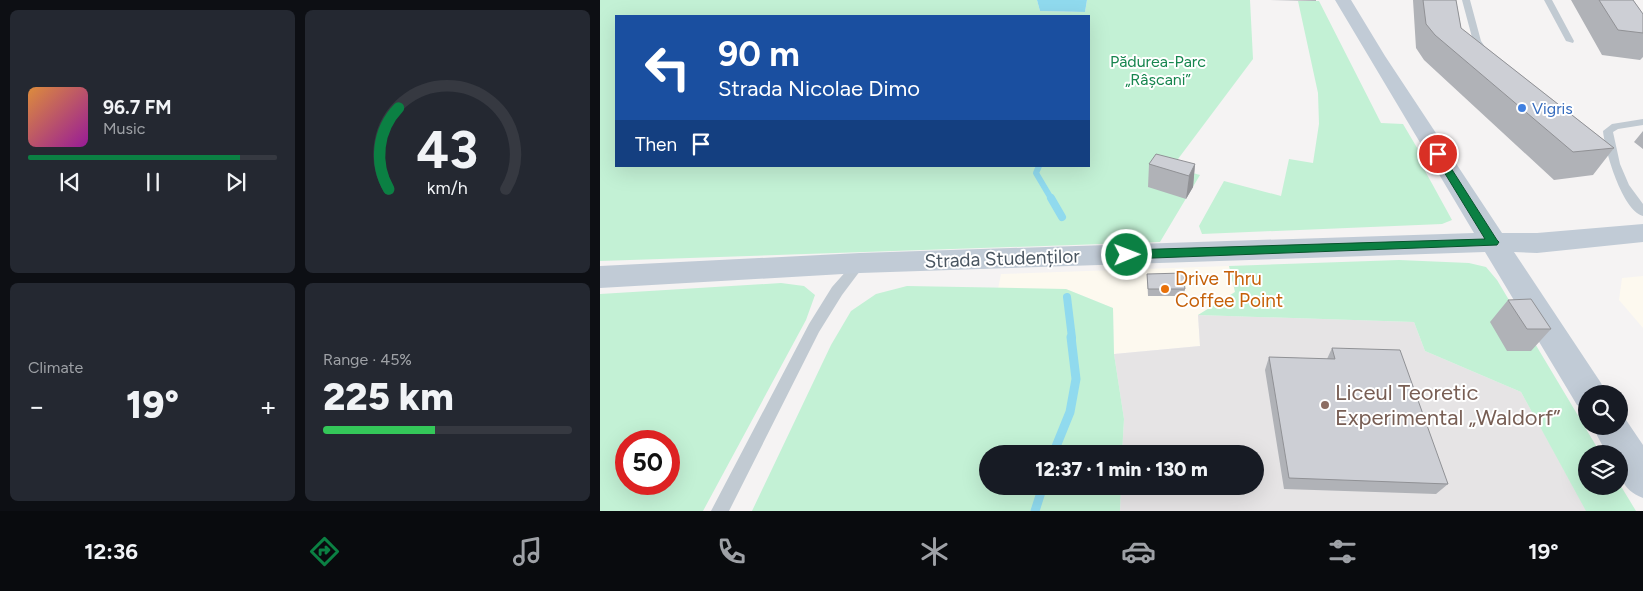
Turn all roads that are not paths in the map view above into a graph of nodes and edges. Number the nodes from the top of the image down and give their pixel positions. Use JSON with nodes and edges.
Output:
{"nodes":[{"id":1,"x":1343,"y":0,"type":"edge"},
{"id":2,"x":1466,"y":0,"type":"edge"},
{"id":3,"x":1548,"y":0,"type":"edge"},
{"id":4,"x":1570,"y":41,"type":"dead end"},
{"id":5,"x":1491,"y":61,"type":"edge"},
{"id":6,"x":1643,"y":122,"type":"edge"},
{"id":7,"x":1643,"y":212,"type":"edge"},
{"id":8,"x":1643,"y":233,"type":"edge"},
{"id":9,"x":1493,"y":242,"type":"junction"},
{"id":10,"x":860,"y":263,"type":"junction"},
{"id":11,"x":600,"y":277,"type":"edge"},
{"id":12,"x":1583,"y":385,"type":"edge"},
{"id":13,"x":1616,"y":435,"type":"edge"},
{"id":14,"x":1643,"y":479,"type":"edge"},
{"id":15,"x":720,"y":511,"type":"edge"}],
"edges":[{"from":1,"to":9,"type":"main road"},
{"from":2,"to":5,"type":"lane"},
{"from":3,"to":4,"type":"lane"},
{"from":6,"to":7,"type":"lane"},
{"from":8,"to":9,"type":"main road","name":"Strada Studenților"},
{"from":9,"to":10,"type":"main road","name":"Strada Studenților"},
{"from":9,"to":12,"type":"main road"},
{"from":10,"to":11,"type":"main road","name":"Strada Studenților"},
{"from":10,"to":15,"type":"lane"},
{"from":13,"to":14,"type":"main road"}]}
